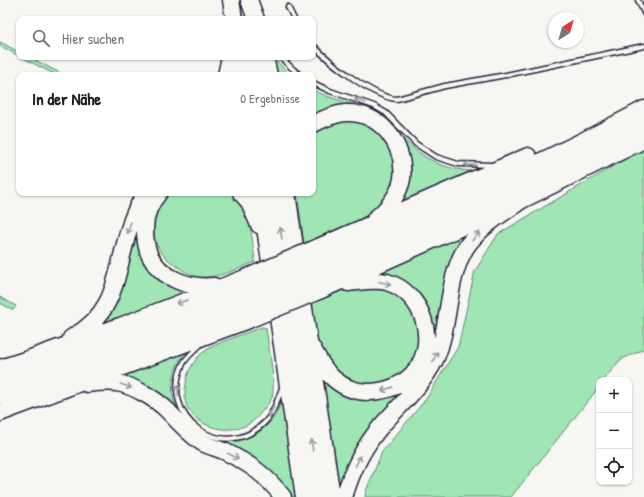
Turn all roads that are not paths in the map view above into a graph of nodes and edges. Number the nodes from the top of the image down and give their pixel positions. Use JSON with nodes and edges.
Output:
{"nodes":[{"id":1,"x":231,"y":0,"type":"edge"},
{"id":2,"x":248,"y":0,"type":"edge"},
{"id":3,"x":638,"y":0,"type":"edge"},
{"id":4,"x":288,"y":7,"type":"dead end"},
{"id":5,"x":644,"y":13,"type":"edge"},
{"id":6,"x":234,"y":16,"type":"edge"},
{"id":7,"x":250,"y":16,"type":"edge"},
{"id":8,"x":255,"y":16,"type":"edge"},
{"id":9,"x":292,"y":16,"type":"edge"},
{"id":10,"x":644,"y":46,"type":"edge"},
{"id":11,"x":316,"y":48,"type":"edge"},
{"id":12,"x":229,"y":60,"type":"edge"},
{"id":13,"x":240,"y":60,"type":"edge"},
{"id":14,"x":256,"y":60,"type":"edge"},
{"id":15,"x":266,"y":60,"type":"edge"},
{"id":16,"x":283,"y":60,"type":"edge"},
{"id":17,"x":227,"y":72,"type":"edge"},
{"id":18,"x":242,"y":72,"type":"edge"},
{"id":19,"x":258,"y":72,"type":"edge"},
{"id":20,"x":268,"y":72,"type":"edge"},
{"id":21,"x":296,"y":72,"type":"edge"},
{"id":22,"x":316,"y":84,"type":"edge"},
{"id":23,"x":644,"y":109,"type":"edge"},
{"id":24,"x":316,"y":123,"type":"edge"},
{"id":25,"x":644,"y":124,"type":"edge"},
{"id":26,"x":609,"y":128,"type":"junction"},
{"id":27,"x":644,"y":140,"type":"edge"},
{"id":28,"x":508,"y":164,"type":"junction"},
{"id":29,"x":143,"y":196,"type":"edge"},
{"id":30,"x":157,"y":196,"type":"edge"},
{"id":31,"x":244,"y":196,"type":"edge"},
{"id":32,"x":260,"y":196,"type":"edge"},
{"id":33,"x":275,"y":196,"type":"edge"},
{"id":34,"x":287,"y":196,"type":"edge"},
{"id":35,"x":522,"y":200,"type":"junction"},
{"id":36,"x":368,"y":226,"type":"junction"},
{"id":37,"x":268,"y":247,"type":"junction"},
{"id":38,"x":321,"y":272,"type":"junction"},
{"id":39,"x":243,"y":296,"type":"junction"},
{"id":40,"x":213,"y":334,"type":"junction"},
{"id":41,"x":309,"y":342,"type":"junction"},
{"id":42,"x":28,"y":360,"type":"junction"},
{"id":43,"x":0,"y":368,"type":"edge"},
{"id":44,"x":287,"y":377,"type":"junction"},
{"id":45,"x":0,"y":382,"type":"edge"},
{"id":46,"x":73,"y":386,"type":"junction"},
{"id":47,"x":0,"y":396,"type":"edge"},
{"id":48,"x":0,"y":413,"type":"edge"},
{"id":49,"x":283,"y":497,"type":"edge"},
{"id":50,"x":304,"y":497,"type":"edge"},
{"id":51,"x":319,"y":497,"type":"edge"},
{"id":52,"x":332,"y":497,"type":"edge"},
{"id":53,"x":344,"y":497,"type":"edge"}],
"edges":[{"from":1,"to":6,"type":"highway"},
{"from":2,"to":7,"type":"highway"},
{"from":2,"to":8,"type":"highway"},
{"from":3,"to":5,"type":"lane"},
{"from":4,"to":9,"type":"lane"},
{"from":10,"to":11,"type":"lane"},
{"from":12,"to":17,"type":"highway"},
{"from":13,"to":18,"type":"highway"},
{"from":14,"to":19,"type":"highway"},
{"from":15,"to":20,"type":"highway"},
{"from":16,"to":21,"type":"lane"},
{"from":28,"to":22,"type":"lane","one_way":true},
{"from":23,"to":26,"type":"highway"},
{"from":24,"to":36,"type":"highway"},
{"from":25,"to":38,"type":"highway"},
{"from":26,"to":28,"type":"highway"},
{"from":26,"to":38,"type":"highway"},
{"from":27,"to":35,"type":"highway"},
{"from":28,"to":36,"type":"highway"},
{"from":29,"to":42,"type":"highway","one_way":true},
{"from":30,"to":39,"type":"highway"},
{"from":31,"to":37,"type":"highway"},
{"from":32,"to":37,"type":"highway"},
{"from":51,"to":33,"type":"highway","one_way":true},
{"from":34,"to":41,"type":"highway"},
{"from":35,"to":38,"type":"highway"},
{"from":53,"to":35,"type":"highway","one_way":true},
{"from":36,"to":38,"type":"highway"},
{"from":37,"to":44,"type":"highway"},
{"from":38,"to":39,"type":"highway","bridge":true},
{"from":38,"to":39,"type":"highway","bridge":true},
{"from":38,"to":41,"type":"highway","one_way":true},
{"from":39,"to":40,"type":"highway"},
{"from":39,"to":42,"type":"highway","one_way":true},
{"from":39,"to":45,"type":"highway"},
{"from":39,"to":47,"type":"highway"},
{"from":44,"to":40,"type":"lane","one_way":true},
{"from":40,"to":46,"type":"highway"},
{"from":41,"to":52,"type":"highway"},
{"from":42,"to":43,"type":"highway"},
{"from":44,"to":50,"type":"highway"},
{"from":46,"to":48,"type":"highway"},
{"from":46,"to":49,"type":"highway","one_way":true}]}
